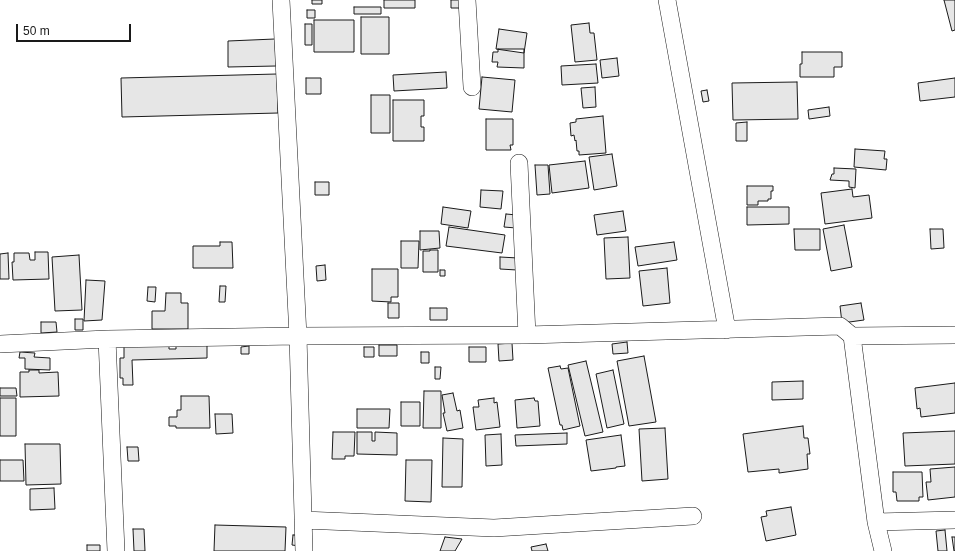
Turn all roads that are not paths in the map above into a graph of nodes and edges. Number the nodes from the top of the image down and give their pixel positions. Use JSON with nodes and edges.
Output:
{"nodes":[{"id":1,"x":281,"y":0,"type":"edge"},
{"id":2,"x":467,"y":0,"type":"edge"},
{"id":3,"x":667,"y":0,"type":"edge"},
{"id":4,"x":472,"y":87,"type":"dead end"},
{"id":5,"x":519,"y":163,"type":"dead end"},
{"id":6,"x":727,"y":330,"type":"junction"},
{"id":7,"x":955,"y":334,"type":"edge"},
{"id":8,"x":527,"y":335,"type":"junction"},
{"id":9,"x":298,"y":336,"type":"junction"},
{"id":10,"x":852,"y":336,"type":"junction"},
{"id":11,"x":107,"y":339,"type":"junction"},
{"id":12,"x":0,"y":344,"type":"edge"},
{"id":13,"x":694,"y":516,"type":"dead end"},
{"id":14,"x":303,"y":520,"type":"junction"},
{"id":15,"x":955,"y":520,"type":"edge"},
{"id":16,"x":876,"y":522,"type":"junction"},
{"id":17,"x":116,"y":551,"type":"edge"},
{"id":18,"x":304,"y":551,"type":"edge"},
{"id":19,"x":883,"y":551,"type":"edge"}],
"edges":[{"from":1,"to":9,"type":"street"},
{"from":2,"to":4,"type":"street"},
{"from":3,"to":6,"type":"street"},
{"from":5,"to":8,"type":"street"},
{"from":6,"to":8,"type":"street"},
{"from":6,"to":10,"type":"street"},
{"from":7,"to":10,"type":"street"},
{"from":8,"to":9,"type":"street"},
{"from":9,"to":11,"type":"street"},
{"from":9,"to":14,"type":"street"},
{"from":10,"to":16,"type":"street"},
{"from":11,"to":12,"type":"street"},
{"from":11,"to":17,"type":"street"},
{"from":13,"to":14,"type":"street"},
{"from":14,"to":18,"type":"street"},
{"from":15,"to":16,"type":"street"},
{"from":16,"to":19,"type":"street"}]}
